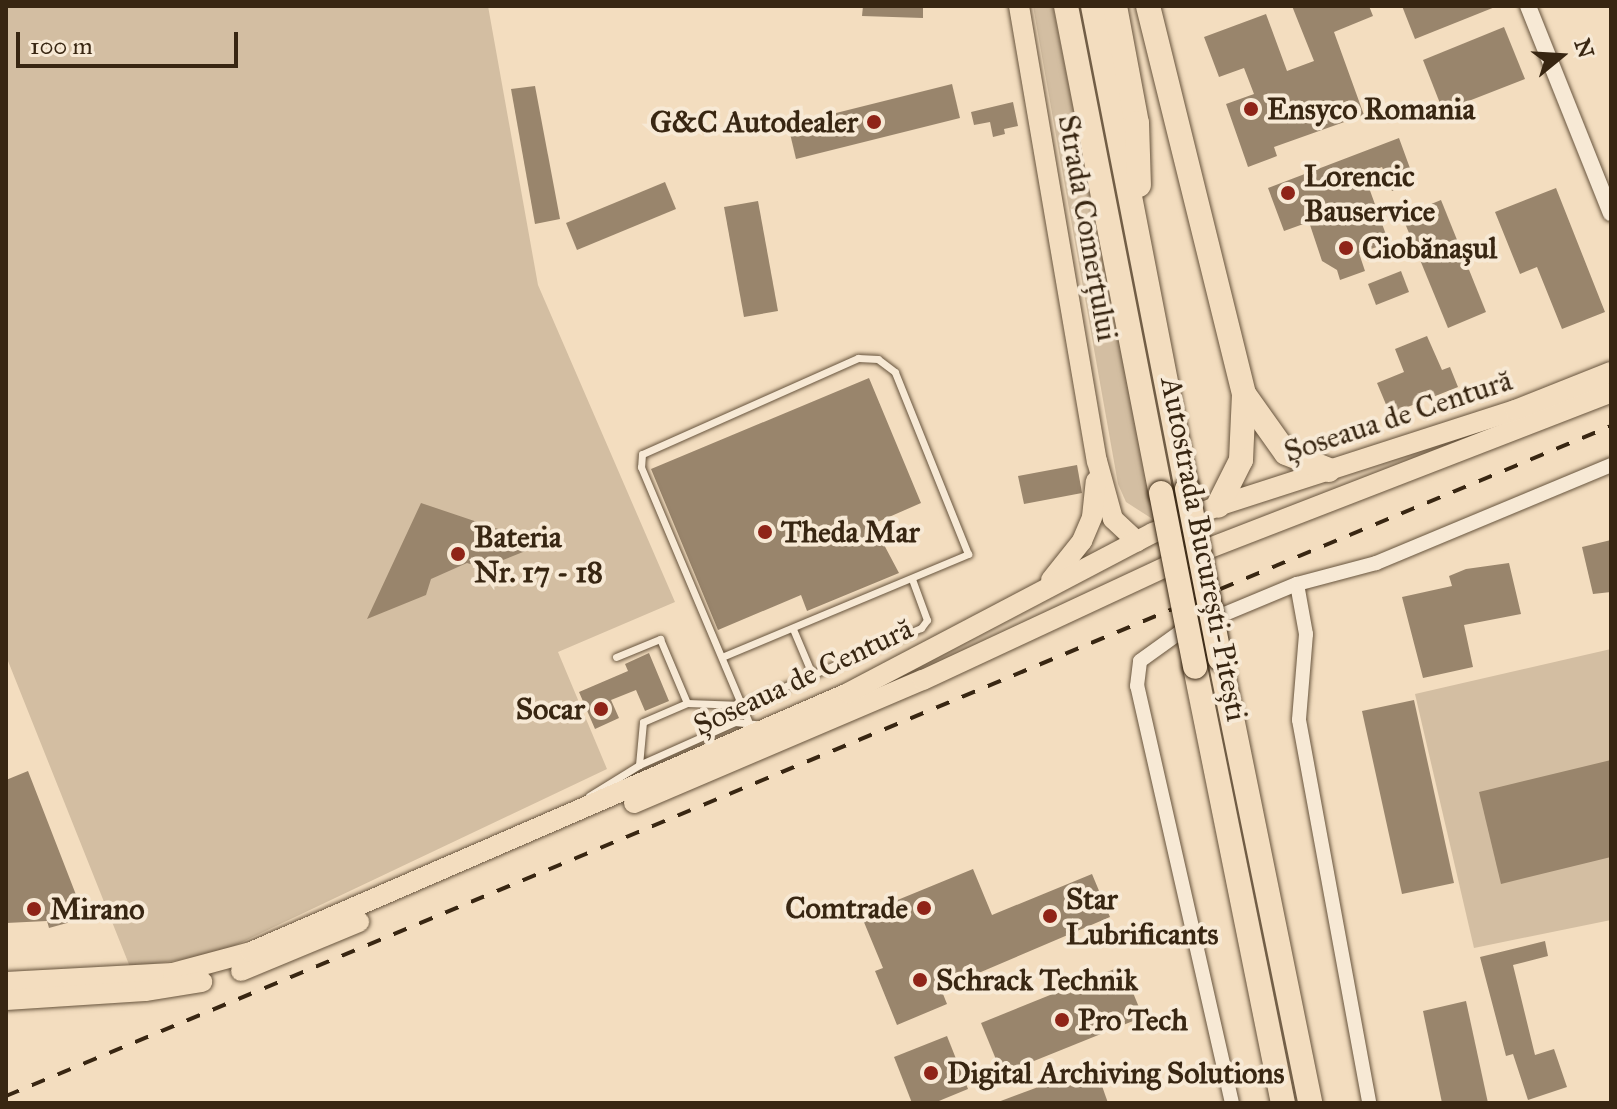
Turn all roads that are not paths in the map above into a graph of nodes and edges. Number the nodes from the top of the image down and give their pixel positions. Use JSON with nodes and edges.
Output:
{"nodes":[{"id":1,"x":1019,"y":6,"type":"edge"},
{"id":2,"x":1066,"y":6,"type":"edge"},
{"id":3,"x":1093,"y":6,"type":"edge"},
{"id":4,"x":1104,"y":6,"type":"edge"},
{"id":5,"x":1115,"y":6,"type":"edge"},
{"id":6,"x":1148,"y":6,"type":"edge"},
{"id":7,"x":1528,"y":6,"type":"edge"},
{"id":8,"x":1118,"y":137,"type":"junction"},
{"id":9,"x":1611,"y":213,"type":"edge"},
{"id":10,"x":1140,"y":247,"type":"junction"},
{"id":11,"x":1611,"y":372,"type":"edge"},
{"id":12,"x":1611,"y":392,"type":"edge"},
{"id":13,"x":1244,"y":394,"type":"junction"},
{"id":14,"x":1097,"y":461,"type":"junction"},
{"id":15,"x":1611,"y":465,"type":"edge"},
{"id":16,"x":1329,"y":470,"type":"junction"},
{"id":17,"x":1218,"y":506,"type":"junction"},
{"id":18,"x":1137,"y":541,"type":"junction"},
{"id":19,"x":912,"y":579,"type":"junction"},
{"id":20,"x":1297,"y":584,"type":"junction"},
{"id":21,"x":1043,"y":589,"type":"junction"},
{"id":22,"x":793,"y":629,"type":"junction"},
{"id":23,"x":616,"y":657,"type":"dead end"},
{"id":24,"x":722,"y":657,"type":"junction"},
{"id":25,"x":812,"y":674,"type":"junction"},
{"id":26,"x":687,"y":703,"type":"junction"},
{"id":27,"x":742,"y":705,"type":"junction"},
{"id":28,"x":748,"y":720,"type":"junction"},
{"id":29,"x":770,"y":727,"type":"junction"},
{"id":30,"x":639,"y":765,"type":"junction"},
{"id":31,"x":565,"y":819,"type":"junction"},
{"id":32,"x":6,"y":982,"type":"edge"},
{"id":33,"x":145,"y":991,"type":"junction"},
{"id":34,"x":6,"y":1000,"type":"edge"},
{"id":35,"x":6,"y":1013,"type":"edge"},
{"id":36,"x":1232,"y":1103,"type":"edge"},
{"id":37,"x":1283,"y":1103,"type":"edge"},
{"id":38,"x":1310,"y":1103,"type":"edge"},
{"id":39,"x":1369,"y":1103,"type":"edge"}],
"edges":[{"from":1,"to":14,"type":"main road","name":"Strada Comerțului"},
{"from":2,"to":37,"type":"highway","name":"Autostrada București-Pitești","bridge":true},
{"from":3,"to":8,"type":"highway","name":"Autostrada București-Pitești"},
{"from":4,"to":8,"type":"highway"},
{"from":5,"to":10,"type":"highway"},
{"from":6,"to":13,"type":"highway"},
{"from":7,"to":9,"type":"street"},
{"from":8,"to":10,"type":"highway","name":"Autostrada București-Pitești"},
{"from":10,"to":38,"type":"highway","name":"Autostrada București-Pitești","bridge":true},
{"from":11,"to":16,"type":"main road","name":"Șoseaua de Centură"},
{"from":12,"to":33,"type":"main road","name":"Șoseaua de Centură"},
{"from":13,"to":16,"type":"highway"},
{"from":13,"to":17,"type":"highway"},
{"from":14,"to":18,"type":"main road"},
{"from":14,"to":21,"type":"main road"},
{"from":15,"to":20,"type":"street"},
{"from":16,"to":17,"type":"main road","name":"Șoseaua de Centură"},
{"from":17,"to":18,"type":"main road","name":"Șoseaua de Centură"},
{"from":18,"to":21,"type":"main road","name":"Șoseaua de Centură"},
{"from":19,"to":22,"type":"lane"},
{"from":19,"to":24,"type":"lane"},
{"from":19,"to":25,"type":"lane"},
{"from":20,"to":36,"type":"street"},
{"from":20,"to":39,"type":"street"},
{"from":21,"to":29,"type":"main road","name":"Șoseaua de Centură"},
{"from":22,"to":24,"type":"lane"},
{"from":22,"to":25,"type":"lane"},
{"from":23,"to":26,"type":"lane"},
{"from":24,"to":27,"type":"lane"},
{"from":25,"to":27,"type":"lane"},
{"from":26,"to":27,"type":"lane"},
{"from":26,"to":30,"type":"lane"},
{"from":27,"to":28,"type":"lane"},
{"from":28,"to":29,"type":"lane"},
{"from":28,"to":30,"type":"lane"},
{"from":29,"to":31,"type":"main road","name":"Șoseaua de Centură"},
{"from":30,"to":31,"type":"lane"},
{"from":31,"to":32,"type":"main road","name":"Șoseaua de Centură"},
{"from":33,"to":34,"type":"main road","name":"Șoseaua de Centură"},
{"from":33,"to":35,"type":"main road"}]}
